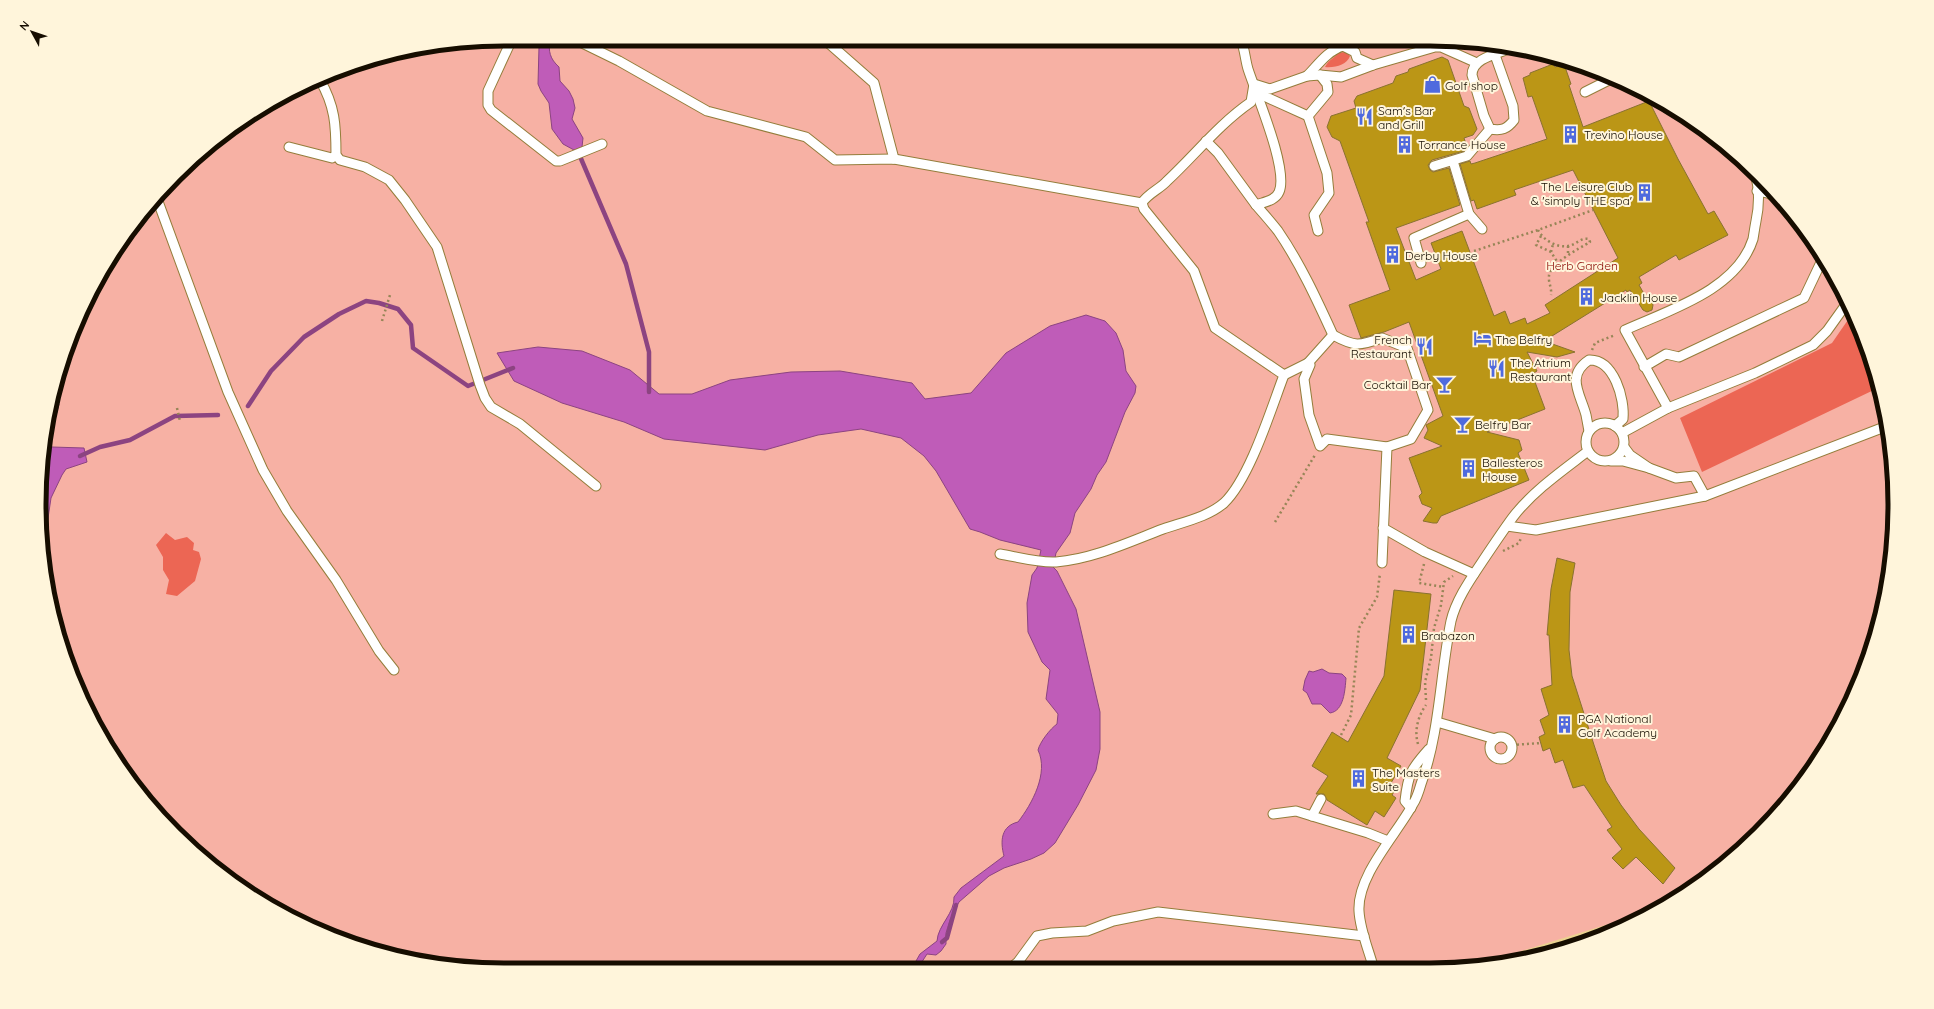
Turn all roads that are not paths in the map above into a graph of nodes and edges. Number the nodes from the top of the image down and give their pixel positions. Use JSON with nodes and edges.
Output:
{"nodes":[{"id":1,"x":509,"y":46,"type":"edge"},
{"id":2,"x":588,"y":46,"type":"edge"},
{"id":3,"x":832,"y":46,"type":"edge"},
{"id":4,"x":1244,"y":46,"type":"edge"},
{"id":5,"x":1502,"y":52,"type":"edge"},
{"id":6,"x":1495,"y":55,"type":"junction"},
{"id":7,"x":1477,"y":63,"type":"junction"},
{"id":8,"x":1373,"y":65,"type":"junction"},
{"id":9,"x":1320,"y":75,"type":"junction"},
{"id":10,"x":1308,"y":76,"type":"junction"},
{"id":11,"x":1341,"y":77,"type":"junction"},
{"id":12,"x":1606,"y":81,"type":"edge"},
{"id":13,"x":322,"y":84,"type":"edge"},
{"id":14,"x":1254,"y":84,"type":"junction"},
{"id":15,"x":1270,"y":89,"type":"junction"},
{"id":16,"x":1328,"y":92,"type":"junction"},
{"id":17,"x":1585,"y":92,"type":"dead end"},
{"id":18,"x":1266,"y":97,"type":"junction"},
{"id":19,"x":1251,"y":102,"type":"junction"},
{"id":20,"x":1261,"y":107,"type":"junction"},
{"id":21,"x":1308,"y":116,"type":"junction"},
{"id":22,"x":1490,"y":129,"type":"junction"},
{"id":23,"x":1206,"y":141,"type":"junction"},
{"id":24,"x":602,"y":144,"type":"dead end"},
{"id":25,"x":289,"y":147,"type":"dead end"},
{"id":26,"x":336,"y":158,"type":"junction"},
{"id":27,"x":894,"y":159,"type":"junction"},
{"id":28,"x":1453,"y":161,"type":"junction"},
{"id":29,"x":1434,"y":166,"type":"dead end"},
{"id":30,"x":1756,"y":182,"type":"edge"},
{"id":31,"x":1757,"y":191,"type":"junction"},
{"id":32,"x":1765,"y":193,"type":"edge"},
{"id":33,"x":1142,"y":203,"type":"junction"},
{"id":34,"x":159,"y":204,"type":"edge"},
{"id":35,"x":1256,"y":205,"type":"junction"},
{"id":36,"x":1469,"y":214,"type":"junction"},
{"id":37,"x":1482,"y":229,"type":"dead end"},
{"id":38,"x":1318,"y":231,"type":"dead end"},
{"id":39,"x":1421,"y":263,"type":"dead end"},
{"id":40,"x":1820,"y":264,"type":"edge"},
{"id":41,"x":1844,"y":308,"type":"edge"},
{"id":42,"x":1333,"y":335,"type":"junction"},
{"id":43,"x":1308,"y":363,"type":"junction"},
{"id":44,"x":1644,"y":367,"type":"junction"},
{"id":45,"x":1284,"y":375,"type":"junction"},
{"id":46,"x":1304,"y":379,"type":"junction"},
{"id":47,"x":1668,"y":408,"type":"junction"},
{"id":48,"x":1615,"y":426,"type":"junction"},
{"id":49,"x":1881,"y":428,"type":"edge"},
{"id":50,"x":1589,"y":431,"type":"junction"},
{"id":51,"x":1622,"y":433,"type":"junction"},
{"id":52,"x":1376,"y":446,"type":"junction"},
{"id":53,"x":1387,"y":447,"type":"junction"},
{"id":54,"x":1624,"y":447,"type":"junction"},
{"id":55,"x":1588,"y":451,"type":"junction"},
{"id":56,"x":1386,"y":461,"type":"junction"},
{"id":57,"x":1611,"y":461,"type":"junction"},
{"id":58,"x":1649,"y":468,"type":"junction"},
{"id":59,"x":596,"y":486,"type":"dead end"},
{"id":60,"x":1706,"y":496,"type":"junction"},
{"id":61,"x":1507,"y":526,"type":"junction"},
{"id":62,"x":1383,"y":528,"type":"junction"},
{"id":63,"x":1000,"y":554,"type":"dead end"},
{"id":64,"x":1382,"y":563,"type":"road end"},
{"id":65,"x":1474,"y":574,"type":"junction"},
{"id":66,"x":394,"y":670,"type":"dead end"},
{"id":67,"x":1437,"y":722,"type":"junction"},
{"id":68,"x":1495,"y":739,"type":"junction"},
{"id":69,"x":1431,"y":748,"type":"junction"},
{"id":70,"x":1322,"y":799,"type":"dead end"},
{"id":71,"x":1411,"y":808,"type":"junction"},
{"id":72,"x":1273,"y":814,"type":"dead end"},
{"id":73,"x":1312,"y":816,"type":"junction"},
{"id":74,"x":1388,"y":841,"type":"junction"},
{"id":75,"x":1364,"y":936,"type":"junction"},
{"id":76,"x":1017,"y":963,"type":"edge"},
{"id":77,"x":1372,"y":963,"type":"edge"}],
"edges":[{"from":1,"to":24,"type":"lane"},
{"from":2,"to":27,"type":"lane"},
{"from":3,"to":27,"type":"lane"},
{"from":4,"to":14,"type":"lane"},
{"from":5,"to":6,"type":"lane"},
{"from":6,"to":7,"type":"lane"},
{"from":6,"to":22,"type":"lane"},
{"from":7,"to":8,"type":"lane"},
{"from":7,"to":22,"type":"lane"},
{"from":8,"to":10,"type":"lane"},
{"from":8,"to":11,"type":"lane"},
{"from":9,"to":10,"type":"lane"},
{"from":9,"to":11,"type":"lane"},
{"from":9,"to":16,"type":"lane"},
{"from":10,"to":15,"type":"lane"},
{"from":11,"to":16,"type":"lane"},
{"from":12,"to":17,"type":"lane"},
{"from":13,"to":26,"type":"lane"},
{"from":14,"to":15,"type":"lane"},
{"from":14,"to":18,"type":"lane"},
{"from":14,"to":19,"type":"lane"},
{"from":14,"to":20,"type":"lane"},
{"from":15,"to":18,"type":"lane"},
{"from":16,"to":21,"type":"lane"},
{"from":18,"to":20,"type":"lane"},
{"from":18,"to":21,"type":"lane"},
{"from":19,"to":20,"type":"lane"},
{"from":19,"to":23,"type":"lane"},
{"from":20,"to":35,"type":"lane"},
{"from":21,"to":38,"type":"lane"},
{"from":22,"to":28,"type":"lane"},
{"from":23,"to":33,"type":"lane"},
{"from":23,"to":35,"type":"lane"},
{"from":25,"to":26,"type":"lane"},
{"from":26,"to":59,"type":"lane"},
{"from":27,"to":33,"type":"lane"},
{"from":28,"to":29,"type":"lane"},
{"from":28,"to":36,"type":"lane"},
{"from":30,"to":31,"type":"lane"},
{"from":31,"to":32,"type":"lane"},
{"from":31,"to":44,"type":"lane"},
{"from":33,"to":45,"type":"lane"},
{"from":34,"to":66,"type":"lane"},
{"from":35,"to":42,"type":"lane"},
{"from":36,"to":37,"type":"lane"},
{"from":36,"to":39,"type":"lane"},
{"from":40,"to":44,"type":"lane"},
{"from":41,"to":47,"type":"lane"},
{"from":42,"to":43,"type":"lane"},
{"from":42,"to":53,"type":"lane"},
{"from":43,"to":45,"type":"lane"},
{"from":43,"to":46,"type":"lane"},
{"from":44,"to":47,"type":"lane"},
{"from":45,"to":46,"type":"lane"},
{"from":45,"to":63,"type":"lane"},
{"from":46,"to":52,"type":"lane"},
{"from":47,"to":51,"type":"lane"},
{"from":48,"to":50,"type":"lane"},
{"from":48,"to":50,"type":"lane"},
{"from":48,"to":51,"type":"lane"},
{"from":49,"to":60,"type":"lane"},
{"from":50,"to":55,"type":"lane"},
{"from":51,"to":54,"type":"lane"},
{"from":52,"to":53,"type":"lane"},
{"from":52,"to":56,"type":"lane"},
{"from":53,"to":56,"type":"lane"},
{"from":54,"to":57,"type":"lane"},
{"from":54,"to":58,"type":"lane"},
{"from":55,"to":57,"type":"lane"},
{"from":55,"to":61,"type":"lane"},
{"from":56,"to":62,"type":"lane"},
{"from":57,"to":58,"type":"lane"},
{"from":58,"to":60,"type":"lane"},
{"from":60,"to":61,"type":"lane"},
{"from":61,"to":65,"type":"lane"},
{"from":62,"to":64,"type":"lane"},
{"from":62,"to":65,"type":"lane"},
{"from":65,"to":67,"type":"lane"},
{"from":67,"to":68,"type":"lane"},
{"from":67,"to":69,"type":"lane"},
{"from":68,"to":68,"type":"lane"},
{"from":69,"to":71,"type":"lane"},
{"from":69,"to":71,"type":"lane"},
{"from":70,"to":73,"type":"lane"},
{"from":71,"to":74,"type":"lane"},
{"from":72,"to":73,"type":"lane"},
{"from":73,"to":74,"type":"lane"},
{"from":74,"to":75,"type":"lane"},
{"from":75,"to":76,"type":"lane"},
{"from":75,"to":77,"type":"lane"}]}
